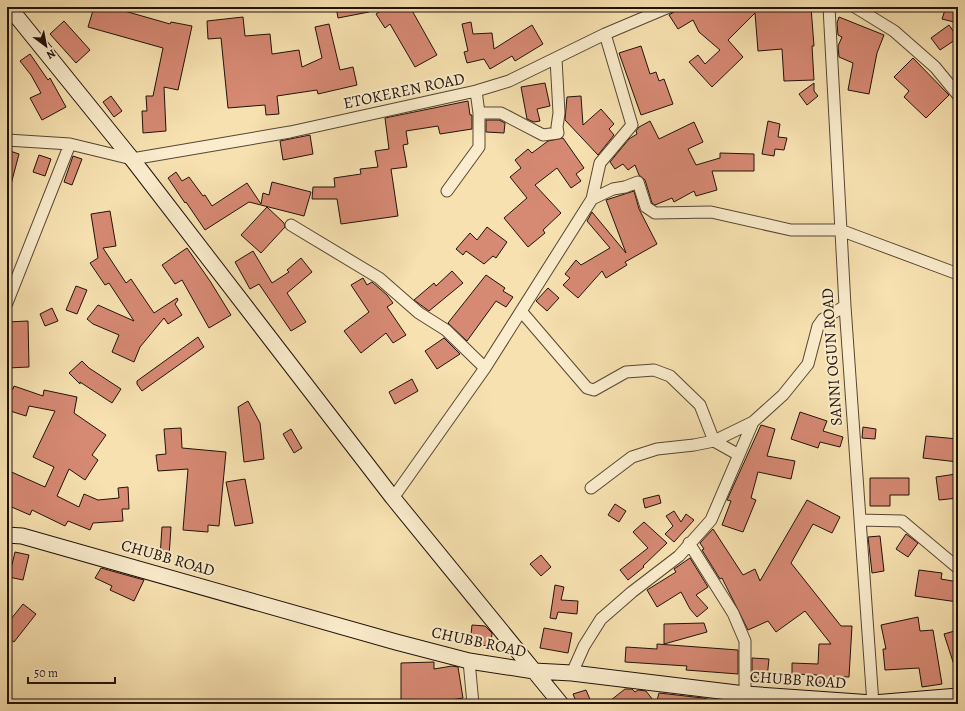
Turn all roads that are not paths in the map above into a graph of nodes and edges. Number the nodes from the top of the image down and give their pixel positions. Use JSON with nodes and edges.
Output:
{"nodes":[{"id":1,"x":9,"y":7,"type":"edge"},
{"id":2,"x":669,"y":7,"type":"edge"},
{"id":3,"x":829,"y":7,"type":"edge"},
{"id":4,"x":856,"y":7,"type":"edge"},
{"id":5,"x":605,"y":34,"type":"junction"},
{"id":6,"x":556,"y":59,"type":"junction"},
{"id":7,"x":476,"y":91,"type":"junction"},
{"id":8,"x":958,"y":95,"type":"edge"},
{"id":9,"x":479,"y":113,"type":"junction"},
{"id":10,"x":7,"y":140,"type":"edge"},
{"id":11,"x":70,"y":144,"type":"junction"},
{"id":12,"x":132,"y":159,"type":"junction"},
{"id":13,"x":447,"y":191,"type":"dead end"},
{"id":14,"x":592,"y":199,"type":"junction"},
{"id":15,"x":291,"y":225,"type":"dead end"},
{"id":16,"x":840,"y":230,"type":"junction"},
{"id":17,"x":958,"y":274,"type":"edge"},
{"id":18,"x":7,"y":303,"type":"edge"},
{"id":19,"x":845,"y":306,"type":"junction"},
{"id":20,"x":521,"y":311,"type":"junction"},
{"id":21,"x":485,"y":368,"type":"junction"},
{"id":22,"x":753,"y":422,"type":"junction"},
{"id":23,"x":714,"y":441,"type":"junction"},
{"id":24,"x":739,"y":455,"type":"junction"},
{"id":25,"x":591,"y":488,"type":"dead end"},
{"id":26,"x":393,"y":498,"type":"junction"},
{"id":27,"x":860,"y":520,"type":"junction"},
{"id":28,"x":7,"y":535,"type":"edge"},
{"id":29,"x":689,"y":543,"type":"junction"},
{"id":30,"x":958,"y":568,"type":"edge"},
{"id":31,"x":469,"y":661,"type":"junction"},
{"id":32,"x":534,"y":671,"type":"junction"},
{"id":33,"x":572,"y":672,"type":"junction"},
{"id":34,"x":745,"y":694,"type":"junction"},
{"id":35,"x":958,"y":696,"type":"edge"},
{"id":36,"x":873,"y":703,"type":"edge"},
{"id":37,"x":473,"y":704,"type":"edge"},
{"id":38,"x":561,"y":704,"type":"edge"}],
"edges":[{"from":1,"to":12,"type":"street"},
{"from":2,"to":5,"type":"street","name":"ETOKEREN ROAD"},
{"from":3,"to":16,"type":"street","name":"SANNI OGUN ROAD"},
{"from":4,"to":8,"type":"street"},
{"from":5,"to":6,"type":"street","name":"ETOKEREN ROAD"},
{"from":5,"to":14,"type":"street"},
{"from":6,"to":7,"type":"street","name":"ETOKEREN ROAD"},
{"from":6,"to":9,"type":"street"},
{"from":7,"to":9,"type":"street"},
{"from":7,"to":12,"type":"street","name":"ETOKEREN ROAD"},
{"from":9,"to":13,"type":"street"},
{"from":10,"to":11,"type":"street"},
{"from":11,"to":12,"type":"street"},
{"from":11,"to":18,"type":"street"},
{"from":12,"to":26,"type":"street"},
{"from":14,"to":16,"type":"street"},
{"from":14,"to":20,"type":"street"},
{"from":15,"to":21,"type":"street"},
{"from":16,"to":17,"type":"street"},
{"from":16,"to":19,"type":"street","name":"SANNI OGUN ROAD"},
{"from":19,"to":22,"type":"street"},
{"from":19,"to":27,"type":"street","name":"SANNI OGUN ROAD"},
{"from":20,"to":21,"type":"street"},
{"from":20,"to":23,"type":"street"},
{"from":21,"to":26,"type":"street"},
{"from":22,"to":23,"type":"street"},
{"from":22,"to":24,"type":"street"},
{"from":23,"to":24,"type":"street"},
{"from":23,"to":25,"type":"street"},
{"from":24,"to":29,"type":"street"},
{"from":26,"to":32,"type":"street"},
{"from":27,"to":30,"type":"street"},
{"from":27,"to":36,"type":"street","name":"SANNI OGUN ROAD"},
{"from":28,"to":31,"type":"street","name":"CHUBB ROAD"},
{"from":29,"to":33,"type":"street"},
{"from":29,"to":34,"type":"street"},
{"from":31,"to":32,"type":"street","name":"CHUBB ROAD"},
{"from":31,"to":37,"type":"street"},
{"from":32,"to":33,"type":"street","name":"CHUBB ROAD"},
{"from":32,"to":38,"type":"street"},
{"from":33,"to":34,"type":"street","name":"CHUBB ROAD"},
{"from":34,"to":36,"type":"street","name":"CHUBB ROAD"},
{"from":35,"to":36,"type":"street","name":"CHUBB ROAD"}]}
